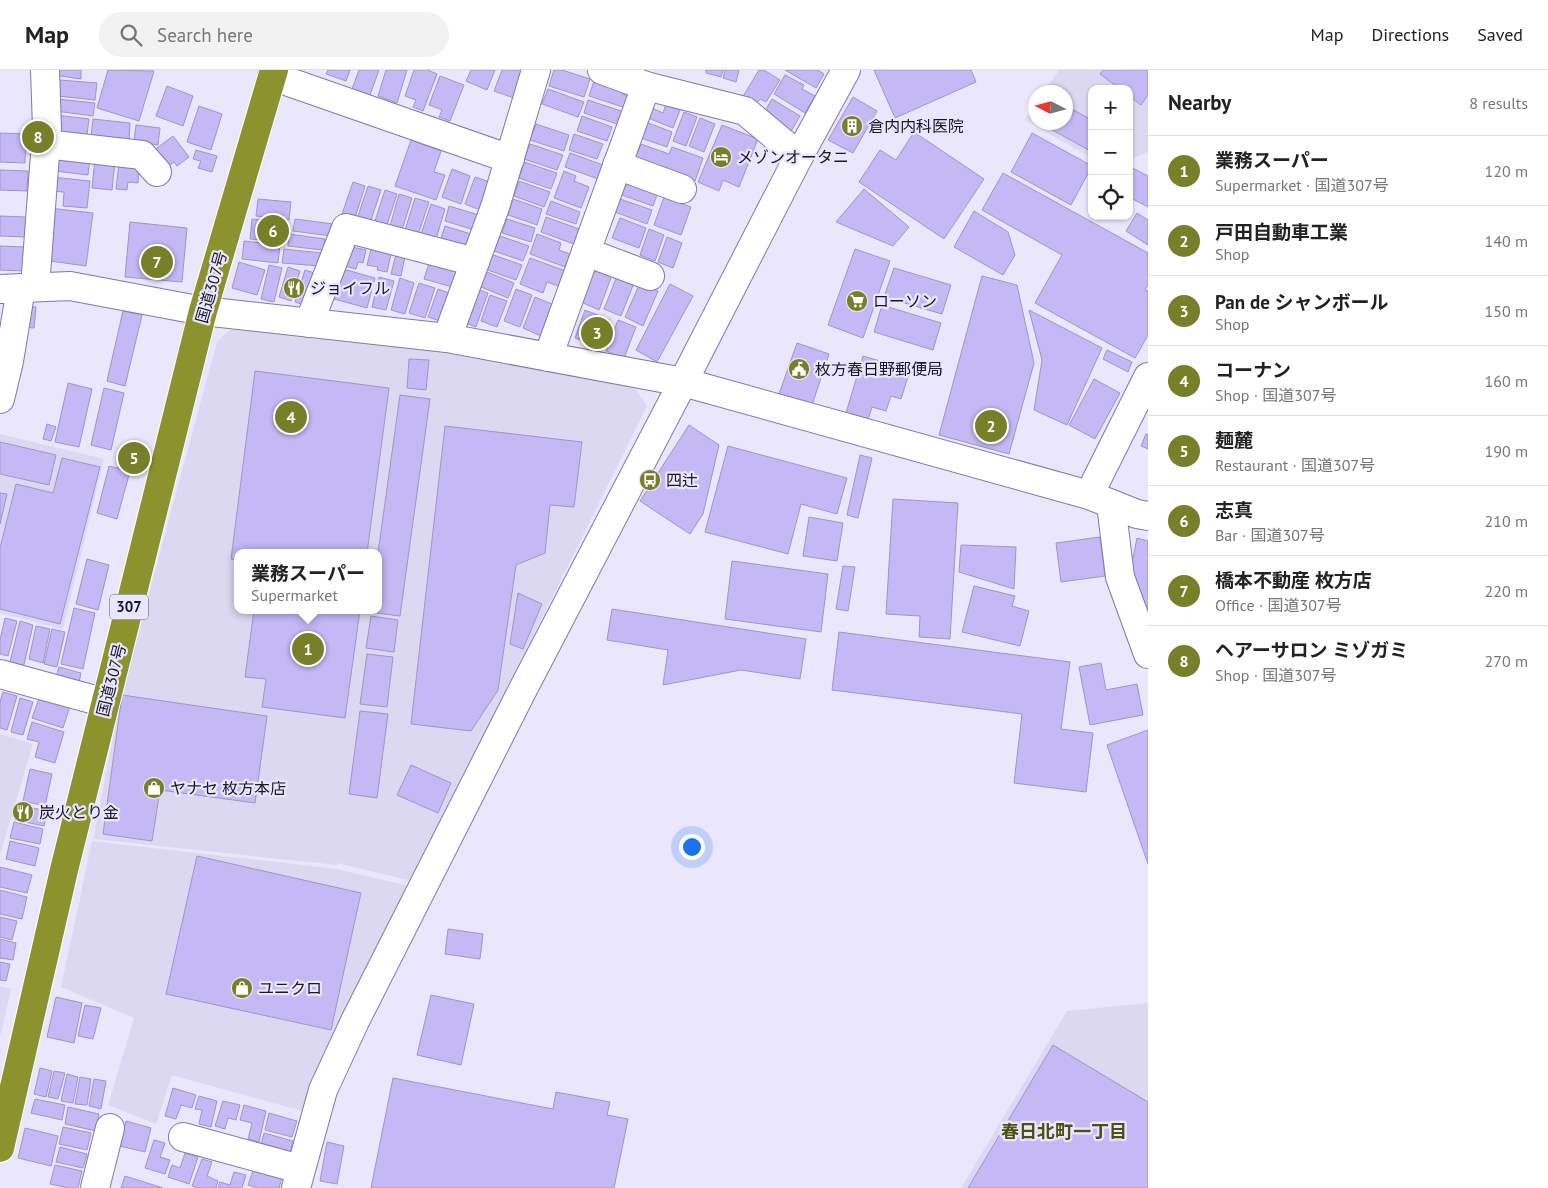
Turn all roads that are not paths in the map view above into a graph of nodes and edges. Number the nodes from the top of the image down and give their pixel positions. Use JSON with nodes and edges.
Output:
{"nodes":[{"id":1,"x":45,"y":70,"type":"edge"},
{"id":2,"x":536,"y":70,"type":"edge"},
{"id":3,"x":602,"y":70,"type":"edge"},
{"id":4,"x":846,"y":70,"type":"edge"},
{"id":5,"x":273,"y":73,"type":"edge"},
{"id":6,"x":646,"y":86,"type":"junction"},
{"id":7,"x":45,"y":144,"type":"junction"},
{"id":8,"x":799,"y":156,"type":"junction"},
{"id":9,"x":510,"y":159,"type":"junction"},
{"id":10,"x":617,"y":165,"type":"junction"},
{"id":11,"x":157,"y":172,"type":"dead end"},
{"id":12,"x":682,"y":190,"type":"dead end"},
{"id":13,"x":586,"y":252,"type":"junction"},
{"id":14,"x":475,"y":262,"type":"junction"},
{"id":15,"x":650,"y":276,"type":"dead end"},
{"id":16,"x":19,"y":288,"type":"edge"},
{"id":17,"x":203,"y":311,"type":"junction"},
{"id":18,"x":309,"y":323,"type":"junction"},
{"id":19,"x":447,"y":338,"type":"junction"},
{"id":20,"x":548,"y":357,"type":"junction"},
{"id":21,"x":1148,"y":377,"type":"edge"},
{"id":22,"x":684,"y":382,"type":"junction"},
{"id":23,"x":0,"y":399,"type":"edge"},
{"id":24,"x":1100,"y":499,"type":"junction"},
{"id":25,"x":1148,"y":516,"type":"edge"},
{"id":26,"x":1148,"y":654,"type":"edge"},
{"id":27,"x":0,"y":674,"type":"edge"},
{"id":28,"x":106,"y":703,"type":"junction"},
{"id":29,"x":110,"y":1128,"type":"dead end"},
{"id":30,"x":183,"y":1138,"type":"dead end"},
{"id":31,"x":0,"y":1148,"type":"edge"},
{"id":32,"x":298,"y":1178,"type":"edge"},
{"id":33,"x":95,"y":1188,"type":"edge"}],
"edges":[{"from":1,"to":7,"type":"street"},
{"from":2,"to":9,"type":"street"},
{"from":3,"to":6,"type":"street"},
{"from":4,"to":8,"type":"street"},
{"from":5,"to":9,"type":"street"},
{"from":5,"to":17,"type":"highway","name":"国道307号","number":"307"},
{"from":6,"to":8,"type":"street"},
{"from":6,"to":10,"type":"street"},
{"from":7,"to":11,"type":"street"},
{"from":7,"to":16,"type":"street"},
{"from":8,"to":22,"type":"street"},
{"from":9,"to":14,"type":"street"},
{"from":10,"to":12,"type":"street"},
{"from":10,"to":13,"type":"street"},
{"from":13,"to":15,"type":"street"},
{"from":13,"to":20,"type":"street"},
{"from":14,"to":18,"type":"street"},
{"from":14,"to":19,"type":"street"},
{"from":16,"to":17,"type":"street"},
{"from":16,"to":23,"type":"street"},
{"from":17,"to":18,"type":"street"},
{"from":17,"to":28,"type":"highway","name":"国道307号","number":"307"},
{"from":18,"to":19,"type":"street"},
{"from":19,"to":20,"type":"street"},
{"from":20,"to":22,"type":"street"},
{"from":21,"to":24,"type":"street"},
{"from":22,"to":24,"type":"street"},
{"from":22,"to":32,"type":"street"},
{"from":24,"to":25,"type":"street"},
{"from":24,"to":26,"type":"street"},
{"from":27,"to":28,"type":"street"},
{"from":28,"to":31,"type":"highway","name":"国道307号","number":"307"},
{"from":29,"to":33,"type":"street"},
{"from":30,"to":32,"type":"street"}]}
